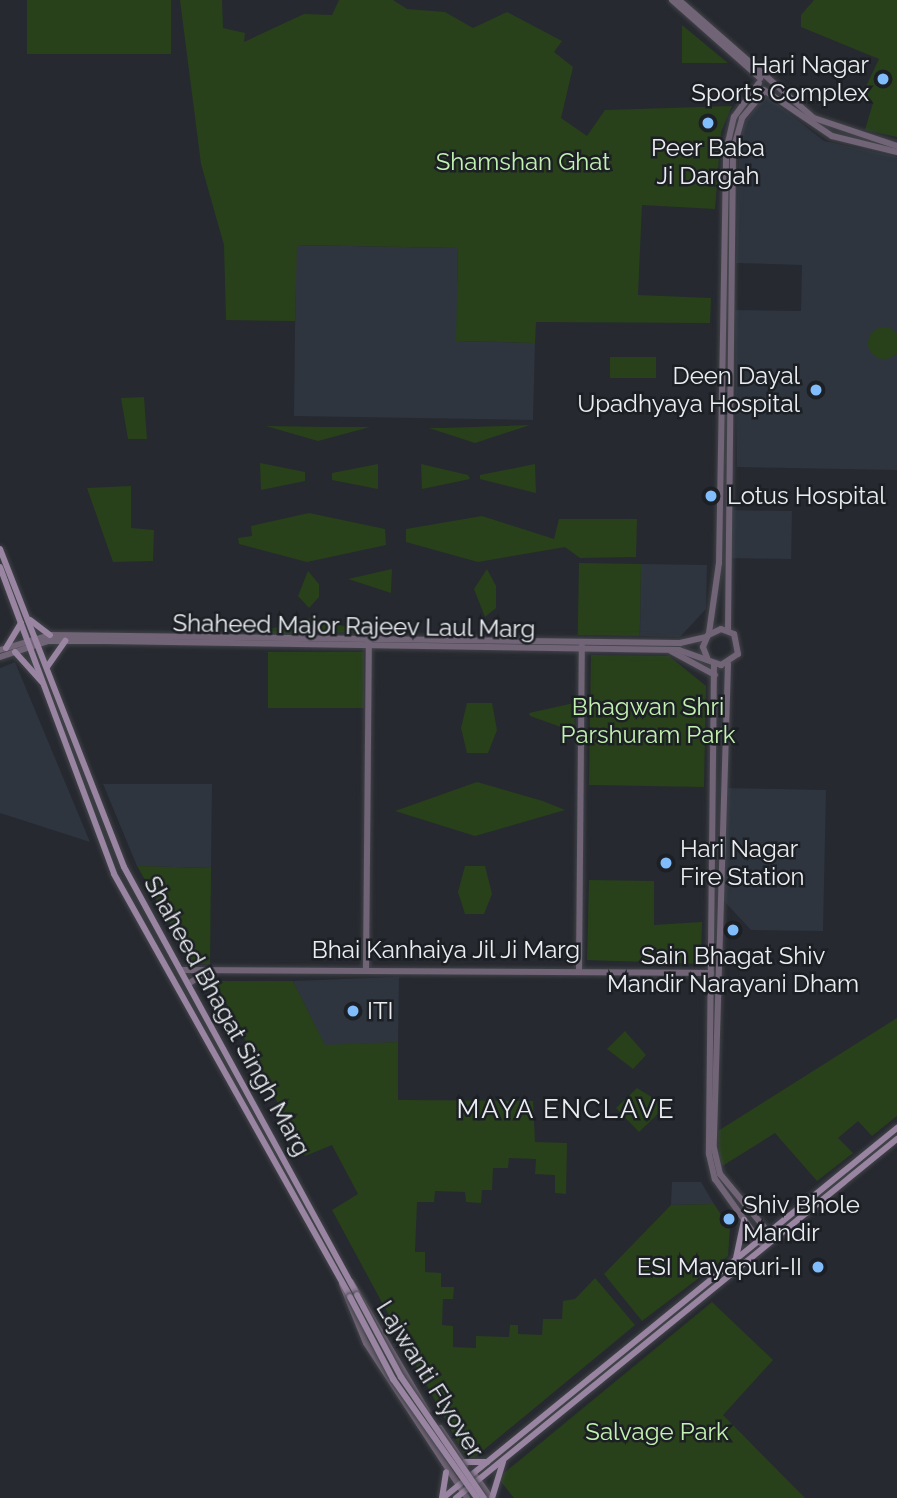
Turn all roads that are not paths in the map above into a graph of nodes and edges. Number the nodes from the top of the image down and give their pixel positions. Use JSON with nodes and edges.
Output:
{"nodes":[{"id":1,"x":672,"y":0,"type":"edge"},
{"id":2,"x":679,"y":0,"type":"edge"},
{"id":3,"x":768,"y":74,"type":"junction"},
{"id":4,"x":759,"y":80,"type":"junction"},
{"id":5,"x":775,"y":86,"type":"junction"},
{"id":6,"x":766,"y":91,"type":"junction"},
{"id":7,"x":897,"y":146,"type":"edge"},
{"id":8,"x":897,"y":152,"type":"edge"},
{"id":9,"x":726,"y":348,"type":"junction"},
{"id":10,"x":0,"y":549,"type":"edge"},
{"id":11,"x":0,"y":567,"type":"edge"},
{"id":12,"x":24,"y":620,"type":"junction"},
{"id":13,"x":728,"y":630,"type":"junction"},
{"id":14,"x":50,"y":635,"type":"junction"},
{"id":15,"x":707,"y":636,"type":"junction"},
{"id":16,"x":37,"y":640,"type":"junction"},
{"id":17,"x":65,"y":641,"type":"junction"},
{"id":18,"x":369,"y":642,"type":"junction"},
{"id":19,"x":29,"y":644,"type":"junction"},
{"id":20,"x":582,"y":645,"type":"junction"},
{"id":21,"x":3,"y":649,"type":"edge"},
{"id":22,"x":668,"y":650,"type":"junction"},
{"id":23,"x":15,"y":652,"type":"junction"},
{"id":24,"x":0,"y":657,"type":"edge"},
{"id":25,"x":711,"y":661,"type":"junction"},
{"id":26,"x":728,"y":664,"type":"junction"},
{"id":27,"x":47,"y":667,"type":"junction"},
{"id":28,"x":715,"y":675,"type":"junction"},
{"id":29,"x":43,"y":684,"type":"junction"},
{"id":30,"x":62,"y":706,"type":"junction"},
{"id":31,"x":52,"y":710,"type":"junction"},
{"id":32,"x":366,"y":969,"type":"junction"},
{"id":33,"x":181,"y":970,"type":"junction"},
{"id":34,"x":209,"y":970,"type":"junction"},
{"id":35,"x":579,"y":970,"type":"junction"},
{"id":36,"x":711,"y":972,"type":"junction"},
{"id":37,"x":188,"y":984,"type":"junction"},
{"id":38,"x":897,"y":1128,"type":"edge"},
{"id":39,"x":897,"y":1139,"type":"edge"},
{"id":40,"x":744,"y":1220,"type":"junction"},
{"id":41,"x":767,"y":1233,"type":"junction"},
{"id":42,"x":774,"y":1240,"type":"junction"},
{"id":43,"x":759,"y":1241,"type":"junction"},
{"id":44,"x":765,"y":1247,"type":"junction"},
{"id":45,"x":736,"y":1260,"type":"junction"},
{"id":46,"x":345,"y":1281,"type":"junction"},
{"id":47,"x":353,"y":1296,"type":"junction"},
{"id":48,"x":503,"y":1460,"type":"junction"},
{"id":49,"x":489,"y":1461,"type":"junction"},
{"id":50,"x":465,"y":1462,"type":"junction"},
{"id":51,"x":446,"y":1472,"type":"junction"},
{"id":52,"x":476,"y":1477,"type":"junction"},
{"id":53,"x":463,"y":1492,"type":"edge"},
{"id":54,"x":442,"y":1498,"type":"edge"},
{"id":55,"x":456,"y":1498,"type":"edge"},
{"id":56,"x":477,"y":1498,"type":"edge"},
{"id":57,"x":484,"y":1498,"type":"edge"},
{"id":58,"x":492,"y":1498,"type":"edge"}],
"edges":[{"from":1,"to":4,"type":"street"},
{"from":2,"to":3,"type":"street"},
{"from":3,"to":4,"type":"street"},
{"from":3,"to":5,"type":"street"},
{"from":4,"to":6,"type":"street"},
{"from":4,"to":9,"type":"street"},
{"from":5,"to":6,"type":"street"},
{"from":5,"to":7,"type":"street"},
{"from":6,"to":8,"type":"street"},
{"from":6,"to":9,"type":"street"},
{"from":9,"to":13,"type":"street"},
{"from":9,"to":15,"type":"street"},
{"from":10,"to":12,"type":"main road","name":"Shaheed Bhagat Singh Marg"},
{"from":11,"to":12,"type":"main road","name":"Shaheed Bhagat Singh Marg"},
{"from":12,"to":14,"type":"main road"},
{"from":12,"to":16,"type":"main road","name":"Shaheed Bhagat Singh Marg"},
{"from":12,"to":19,"type":"main road","name":"Shaheed Bhagat Singh Marg"},
{"from":12,"to":21,"type":"main road"},
{"from":13,"to":15,"type":"street","name":"Shaheed Major Rajeev Laul Marg"},
{"from":13,"to":26,"type":"street"},
{"from":14,"to":16,"type":"street","name":"Shaheed Major Rajeev Laul Marg"},
{"from":14,"to":18,"type":"street","name":"Shaheed Major Rajeev Laul Marg"},
{"from":15,"to":20,"type":"street","name":"Shaheed Major Rajeev Laul Marg"},
{"from":15,"to":25,"type":"street"},
{"from":16,"to":17,"type":"street","name":"Shaheed Major Rajeev Laul Marg"},
{"from":16,"to":19,"type":"street","name":"Shaheed Major Rajeev Laul Marg"},
{"from":16,"to":27,"type":"main road","name":"Shaheed Bhagat Singh Marg"},
{"from":17,"to":18,"type":"street","name":"Shaheed Major Rajeev Laul Marg"},
{"from":17,"to":27,"type":"main road"},
{"from":18,"to":20,"type":"street","name":"Shaheed Major Rajeev Laul Marg"},
{"from":18,"to":32,"type":"street"},
{"from":19,"to":21,"type":"street","name":"Shaheed Major Rajeev Laul Marg"},
{"from":19,"to":23,"type":"street","name":"Shaheed Major Rajeev Laul Marg"},
{"from":19,"to":29,"type":"main road","name":"Shaheed Bhagat Singh Marg"},
{"from":20,"to":22,"type":"street","name":"Shaheed Major Rajeev Laul Marg"},
{"from":20,"to":35,"type":"street"},
{"from":22,"to":25,"type":"street","name":"Shaheed Major Rajeev Laul Marg"},
{"from":22,"to":28,"type":"street"},
{"from":23,"to":24,"type":"street","name":"Shaheed Major Rajeev Laul Marg"},
{"from":23,"to":29,"type":"main road"},
{"from":25,"to":26,"type":"street","name":"Shaheed Major Rajeev Laul Marg"},
{"from":25,"to":28,"type":"street"},
{"from":26,"to":41,"type":"street"},
{"from":27,"to":30,"type":"main road","name":"Shaheed Bhagat Singh Marg"},
{"from":28,"to":36,"type":"street"},
{"from":29,"to":31,"type":"main road","name":"Shaheed Bhagat Singh Marg"},
{"from":30,"to":31,"type":"street"},
{"from":30,"to":33,"type":"main road","name":"Shaheed Bhagat Singh Marg"},
{"from":31,"to":46,"type":"main road","name":"Shaheed Bhagat Singh Marg"},
{"from":32,"to":34,"type":"street","name":"Bhai Kanhaiya Jil Ji Marg"},
{"from":32,"to":35,"type":"street","name":"Bhai Kanhaiya Jil Ji Marg"},
{"from":33,"to":34,"type":"street","name":"Bhai Kanhaiya Jil Ji Marg"},
{"from":33,"to":37,"type":"main road","name":"Shaheed Bhagat Singh Marg"},
{"from":34,"to":37,"type":"street"},
{"from":35,"to":36,"type":"street","name":"Bhai Kanhaiya Jil Ji Marg"},
{"from":36,"to":40,"type":"street"},
{"from":37,"to":46,"type":"main road","name":"Shaheed Bhagat Singh Marg"},
{"from":38,"to":41,"type":"main road"},
{"from":39,"to":42,"type":"main road"},
{"from":40,"to":43,"type":"street"},
{"from":40,"to":45,"type":"main road"},
{"from":41,"to":42,"type":"street"},
{"from":41,"to":43,"type":"main road"},
{"from":42,"to":44,"type":"main road"},
{"from":43,"to":44,"type":"street"},
{"from":43,"to":45,"type":"main road"},
{"from":44,"to":48,"type":"main road"},
{"from":45,"to":49,"type":"main road"},
{"from":46,"to":47,"type":"main road","name":"Lajwanti Flyover"},
{"from":46,"to":50,"type":"street","name":"Shaheed Bhagat Singh Marg"},
{"from":46,"to":51,"type":"street","name":"Shaheed Bhagat Singh Marg"},
{"from":47,"to":56,"type":"main road","name":"Lajwanti Flyover","bridge":true},
{"from":47,"to":57,"type":"main road","name":"Lajwanti Flyover","bridge":true},
{"from":48,"to":52,"type":"main road"},
{"from":48,"to":58,"type":"main road"},
{"from":49,"to":50,"type":"main road"},
{"from":49,"to":52,"type":"main road"},
{"from":50,"to":51,"type":"street"},
{"from":50,"to":52,"type":"main road","name":"Shaheed Bhagat Singh Marg"},
{"from":51,"to":53,"type":"street","name":"Shaheed Bhagat Singh Marg"},
{"from":51,"to":54,"type":"main road"},
{"from":52,"to":53,"type":"main road"},
{"from":52,"to":58,"type":"street"},
{"from":53,"to":54,"type":"main road"},
{"from":53,"to":55,"type":"main road"}]}
